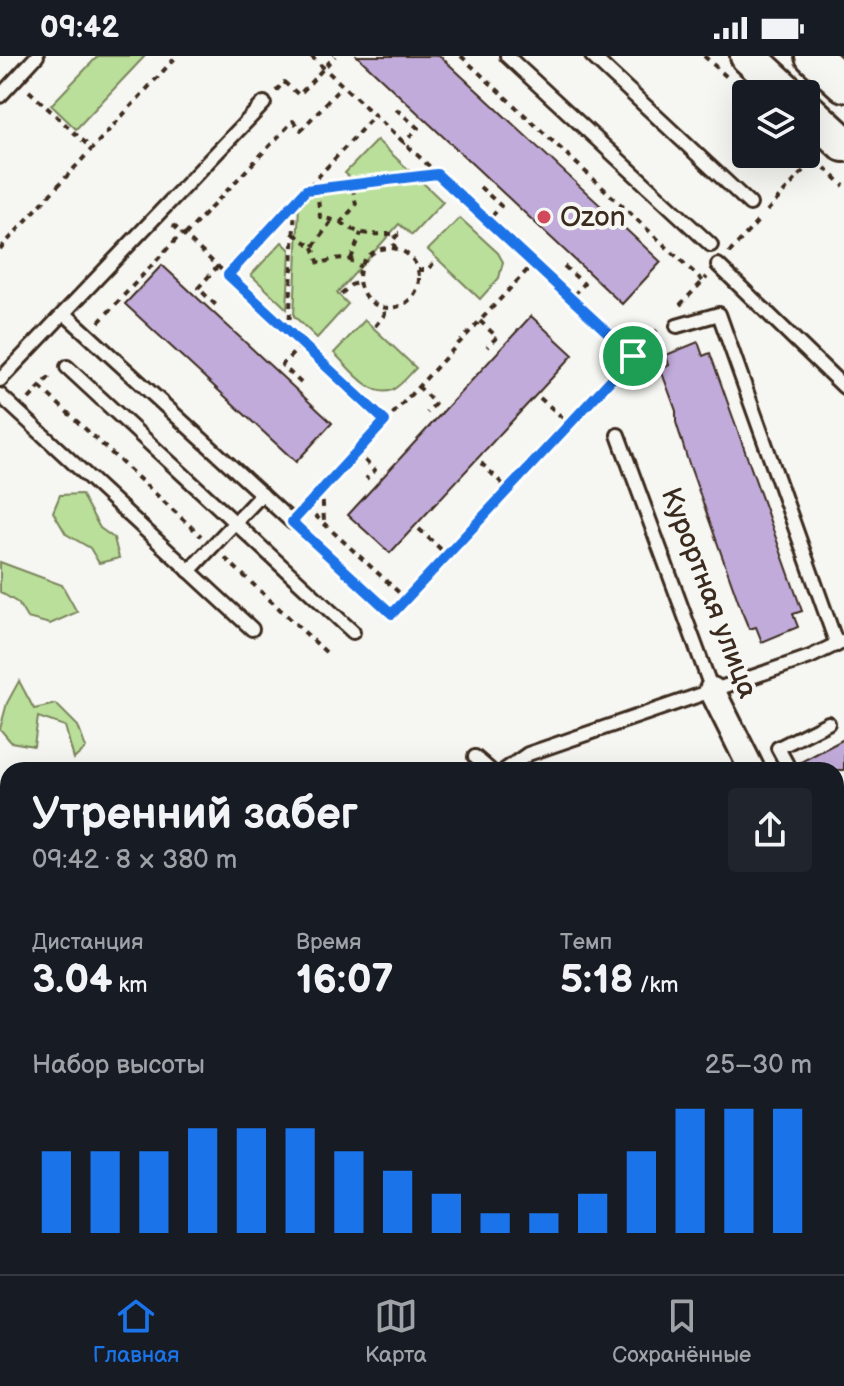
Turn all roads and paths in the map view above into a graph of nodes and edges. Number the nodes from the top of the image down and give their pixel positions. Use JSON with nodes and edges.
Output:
{"nodes":[{"id":1,"x":37,"y":56,"type":"edge"},
{"id":2,"x":177,"y":56,"type":"edge"},
{"id":3,"x":311,"y":56,"type":"edge"},
{"id":4,"x":335,"y":56,"type":"edge"},
{"id":5,"x":461,"y":56,"type":"edge"},
{"id":6,"x":507,"y":56,"type":"edge"},
{"id":7,"x":592,"y":56,"type":"edge"},
{"id":8,"x":748,"y":56,"type":"edge"},
{"id":9,"x":813,"y":56,"type":"edge"},
{"id":10,"x":323,"y":69,"type":"junction"},
{"id":11,"x":16,"y":79,"type":"junction"},
{"id":12,"x":774,"y":80,"type":"edge"},
{"id":13,"x":844,"y":84,"type":"edge"},
{"id":14,"x":341,"y":87,"type":"junction"},
{"id":15,"x":0,"y":96,"type":"edge"},
{"id":16,"x":264,"y":103,"type":"joint"},
{"id":17,"x":396,"y":109,"type":"dead end"},
{"id":18,"x":373,"y":117,"type":"junction"},
{"id":19,"x":820,"y":134,"type":"edge"},
{"id":20,"x":403,"y":144,"type":"junction"},
{"id":21,"x":92,"y":149,"type":"junction"},
{"id":22,"x":830,"y":151,"type":"edge"},
{"id":23,"x":437,"y":174,"type":"junction"},
{"id":24,"x":352,"y":184,"type":"junction"},
{"id":25,"x":480,"y":187,"type":"dead end"},
{"id":26,"x":317,"y":189,"type":"junction"},
{"id":27,"x":306,"y":190,"type":"junction"},
{"id":28,"x":296,"y":202,"type":"junction"},
{"id":29,"x":750,"y":204,"type":"dead end"},
{"id":30,"x":159,"y":212,"type":"junction"},
{"id":31,"x":332,"y":220,"type":"junction"},
{"id":32,"x":341,"y":222,"type":"junction"},
{"id":33,"x":487,"y":222,"type":"junction"},
{"id":34,"x":361,"y":233,"type":"junction"},
{"id":35,"x":294,"y":234,"type":"junction"},
{"id":36,"x":185,"y":235,"type":"junction"},
{"id":37,"x":711,"y":245,"type":"dead end"},
{"id":38,"x":313,"y":247,"type":"junction"},
{"id":39,"x":0,"y":249,"type":"edge"},
{"id":40,"x":396,"y":249,"type":"junction"},
{"id":41,"x":351,"y":259,"type":"junction"},
{"id":42,"x":435,"y":262,"type":"dead end"},
{"id":43,"x":533,"y":264,"type":"junction"},
{"id":44,"x":718,"y":265,"type":"junction"},
{"id":45,"x":218,"y":266,"type":"junction"},
{"id":46,"x":564,"y":266,"type":"dead end"},
{"id":47,"x":361,"y":267,"type":"junction"},
{"id":48,"x":418,"y":270,"type":"junction"},
{"id":49,"x":228,"y":275,"type":"junction"},
{"id":50,"x":703,"y":281,"type":"junction"},
{"id":51,"x":359,"y":282,"type":"junction"},
{"id":52,"x":341,"y":294,"type":"dead end"},
{"id":53,"x":570,"y":299,"type":"junction"},
{"id":54,"x":218,"y":307,"type":"dead end"},
{"id":55,"x":382,"y":307,"type":"junction"},
{"id":56,"x":64,"y":313,"type":"junction"},
{"id":57,"x":675,"y":320,"type":"joint"},
{"id":58,"x":480,"y":321,"type":"junction"},
{"id":59,"x":663,"y":324,"type":"dead end"},
{"id":60,"x":375,"y":326,"type":"dead end"},
{"id":61,"x":289,"y":331,"type":"junction"},
{"id":62,"x":302,"y":344,"type":"junction"},
{"id":63,"x":487,"y":347,"type":"dead end"},
{"id":64,"x":633,"y":356,"type":"junction"},
{"id":65,"x":67,"y":367,"type":"dead end"},
{"id":66,"x":0,"y":380,"type":"edge"},
{"id":67,"x":301,"y":383,"type":"dead end"},
{"id":68,"x":418,"y":386,"type":"junction"},
{"id":69,"x":40,"y":387,"type":"dead end"},
{"id":70,"x":844,"y":387,"type":"edge"},
{"id":71,"x":0,"y":395,"type":"edge"},
{"id":72,"x":540,"y":398,"type":"dead end"},
{"id":73,"x":427,"y":413,"type":"dead end"},
{"id":74,"x":385,"y":421,"type":"junction"},
{"id":75,"x":570,"y":424,"type":"junction"},
{"id":76,"x":618,"y":435,"type":"dead end"},
{"id":77,"x":356,"y":452,"type":"junction"},
{"id":78,"x":481,"y":463,"type":"dead end"},
{"id":79,"x":366,"y":479,"type":"dead end"},
{"id":80,"x":322,"y":490,"type":"junction"},
{"id":81,"x":509,"y":490,"type":"junction"},
{"id":82,"x":262,"y":494,"type":"junction"},
{"id":83,"x":306,"y":507,"type":"junction"},
{"id":84,"x":235,"y":522,"type":"junction"},
{"id":85,"x":292,"y":522,"type":"junction"},
{"id":86,"x":324,"y":523,"type":"junction"},
{"id":87,"x":419,"y":529,"type":"dead end"},
{"id":88,"x":212,"y":546,"type":"junction"},
{"id":89,"x":447,"y":555,"type":"junction"},
{"id":90,"x":189,"y":571,"type":"junction"},
{"id":91,"x":406,"y":599,"type":"junction"},
{"id":92,"x":252,"y":629,"type":"dead end"},
{"id":93,"x":353,"y":632,"type":"dead end"},
{"id":94,"x":840,"y":643,"type":"edge"},
{"id":95,"x":329,"y":655,"type":"dead end"},
{"id":96,"x":712,"y":690,"type":"junction"},
{"id":97,"x":828,"y":723,"type":"dead end"},
{"id":98,"x":475,"y":757,"type":"dead end"},
{"id":99,"x":481,"y":762,"type":"edge"},
{"id":100,"x":516,"y":762,"type":"edge"},
{"id":101,"x":748,"y":762,"type":"edge"},
{"id":102,"x":786,"y":762,"type":"edge"}],
"edges":[{"from":1,"to":11,"type":"lane"},
{"from":2,"to":21,"type":"path"},
{"from":3,"to":10,"type":"path"},
{"from":4,"to":10,"type":"path"},
{"from":5,"to":50,"type":"path"},
{"from":6,"to":37,"type":"lane"},
{"from":7,"to":29,"type":"lane"},
{"from":8,"to":12,"type":"main road"},
{"from":9,"to":13,"type":"main road"},
{"from":10,"to":14,"type":"path"},
{"from":10,"to":16,"type":"path"},
{"from":11,"to":15,"type":"lane"},
{"from":11,"to":21,"type":"path"},
{"from":14,"to":18,"type":"path"},
{"from":14,"to":36,"type":"path"},
{"from":16,"to":30,"type":"lane"},
{"from":17,"to":20,"type":"path"},
{"from":18,"to":20,"type":"path"},
{"from":18,"to":27,"type":"path"},
{"from":19,"to":22,"type":"main road"},
{"from":20,"to":23,"type":"path"},
{"from":21,"to":39,"type":"path"},
{"from":22,"to":44,"type":"path"},
{"from":23,"to":24,"type":"path"},
{"from":23,"to":33,"type":"path"},
{"from":24,"to":26,"type":"path"},
{"from":24,"to":32,"type":"path"},
{"from":25,"to":33,"type":"path"},
{"from":26,"to":27,"type":"path"},
{"from":26,"to":31,"type":"path"},
{"from":27,"to":28,"type":"path"},
{"from":28,"to":35,"type":"path"},
{"from":28,"to":49,"type":"path"},
{"from":30,"to":36,"type":"path"},
{"from":30,"to":56,"type":"lane"},
{"from":31,"to":32,"type":"path"},
{"from":31,"to":38,"type":"path"},
{"from":32,"to":34,"type":"path"},
{"from":33,"to":43,"type":"path"},
{"from":34,"to":40,"type":"path"},
{"from":34,"to":41,"type":"path"},
{"from":35,"to":38,"type":"path"},
{"from":35,"to":61,"type":"path"},
{"from":36,"to":45,"type":"path"},
{"from":38,"to":41,"type":"path"},
{"from":40,"to":47,"type":"path"},
{"from":40,"to":48,"type":"path"},
{"from":41,"to":47,"type":"path"},
{"from":42,"to":48,"type":"path"},
{"from":43,"to":53,"type":"path"},
{"from":43,"to":58,"type":"path"},
{"from":44,"to":50,"type":"path"},
{"from":44,"to":70,"type":"lane"},
{"from":45,"to":49,"type":"path"},
{"from":45,"to":54,"type":"path"},
{"from":46,"to":53,"type":"path"},
{"from":47,"to":51,"type":"path"},
{"from":48,"to":55,"type":"path"},
{"from":49,"to":61,"type":"path"},
{"from":50,"to":57,"type":"path"},
{"from":51,"to":52,"type":"path"},
{"from":51,"to":55,"type":"path"},
{"from":53,"to":64,"type":"path"},
{"from":55,"to":60,"type":"path"},
{"from":56,"to":66,"type":"lane"},
{"from":56,"to":82,"type":"lane"},
{"from":57,"to":94,"type":"lane"},
{"from":58,"to":63,"type":"path"},
{"from":58,"to":68,"type":"path"},
{"from":59,"to":64,"type":"path"},
{"from":61,"to":62,"type":"path"},
{"from":62,"to":67,"type":"path"},
{"from":62,"to":74,"type":"path"},
{"from":64,"to":75,"type":"path"},
{"from":65,"to":84,"type":"lane"},
{"from":68,"to":73,"type":"path"},
{"from":68,"to":74,"type":"path"},
{"from":69,"to":88,"type":"path"},
{"from":71,"to":90,"type":"lane"},
{"from":72,"to":75,"type":"path"},
{"from":74,"to":77,"type":"path"},
{"from":75,"to":81,"type":"path"},
{"from":76,"to":96,"type":"lane","name":"Курортная улица"},
{"from":77,"to":79,"type":"path"},
{"from":77,"to":80,"type":"path"},
{"from":78,"to":81,"type":"path"},
{"from":80,"to":83,"type":"path"},
{"from":80,"to":86,"type":"path"},
{"from":81,"to":89,"type":"path"},
{"from":82,"to":84,"type":"lane"},
{"from":82,"to":85,"type":"lane"},
{"from":83,"to":85,"type":"path"},
{"from":83,"to":86,"type":"path"},
{"from":84,"to":88,"type":"lane"},
{"from":84,"to":93,"type":"lane"},
{"from":85,"to":91,"type":"path"},
{"from":86,"to":91,"type":"path"},
{"from":87,"to":89,"type":"path"},
{"from":88,"to":90,"type":"lane"},
{"from":88,"to":95,"type":"path"},
{"from":89,"to":91,"type":"path"},
{"from":90,"to":92,"type":"lane"},
{"from":94,"to":96,"type":"lane"},
{"from":96,"to":100,"type":"lane"},
{"from":96,"to":101,"type":"street","name":"Курортная улица"},
{"from":97,"to":102,"type":"lane"},
{"from":98,"to":99,"type":"lane"}]}
